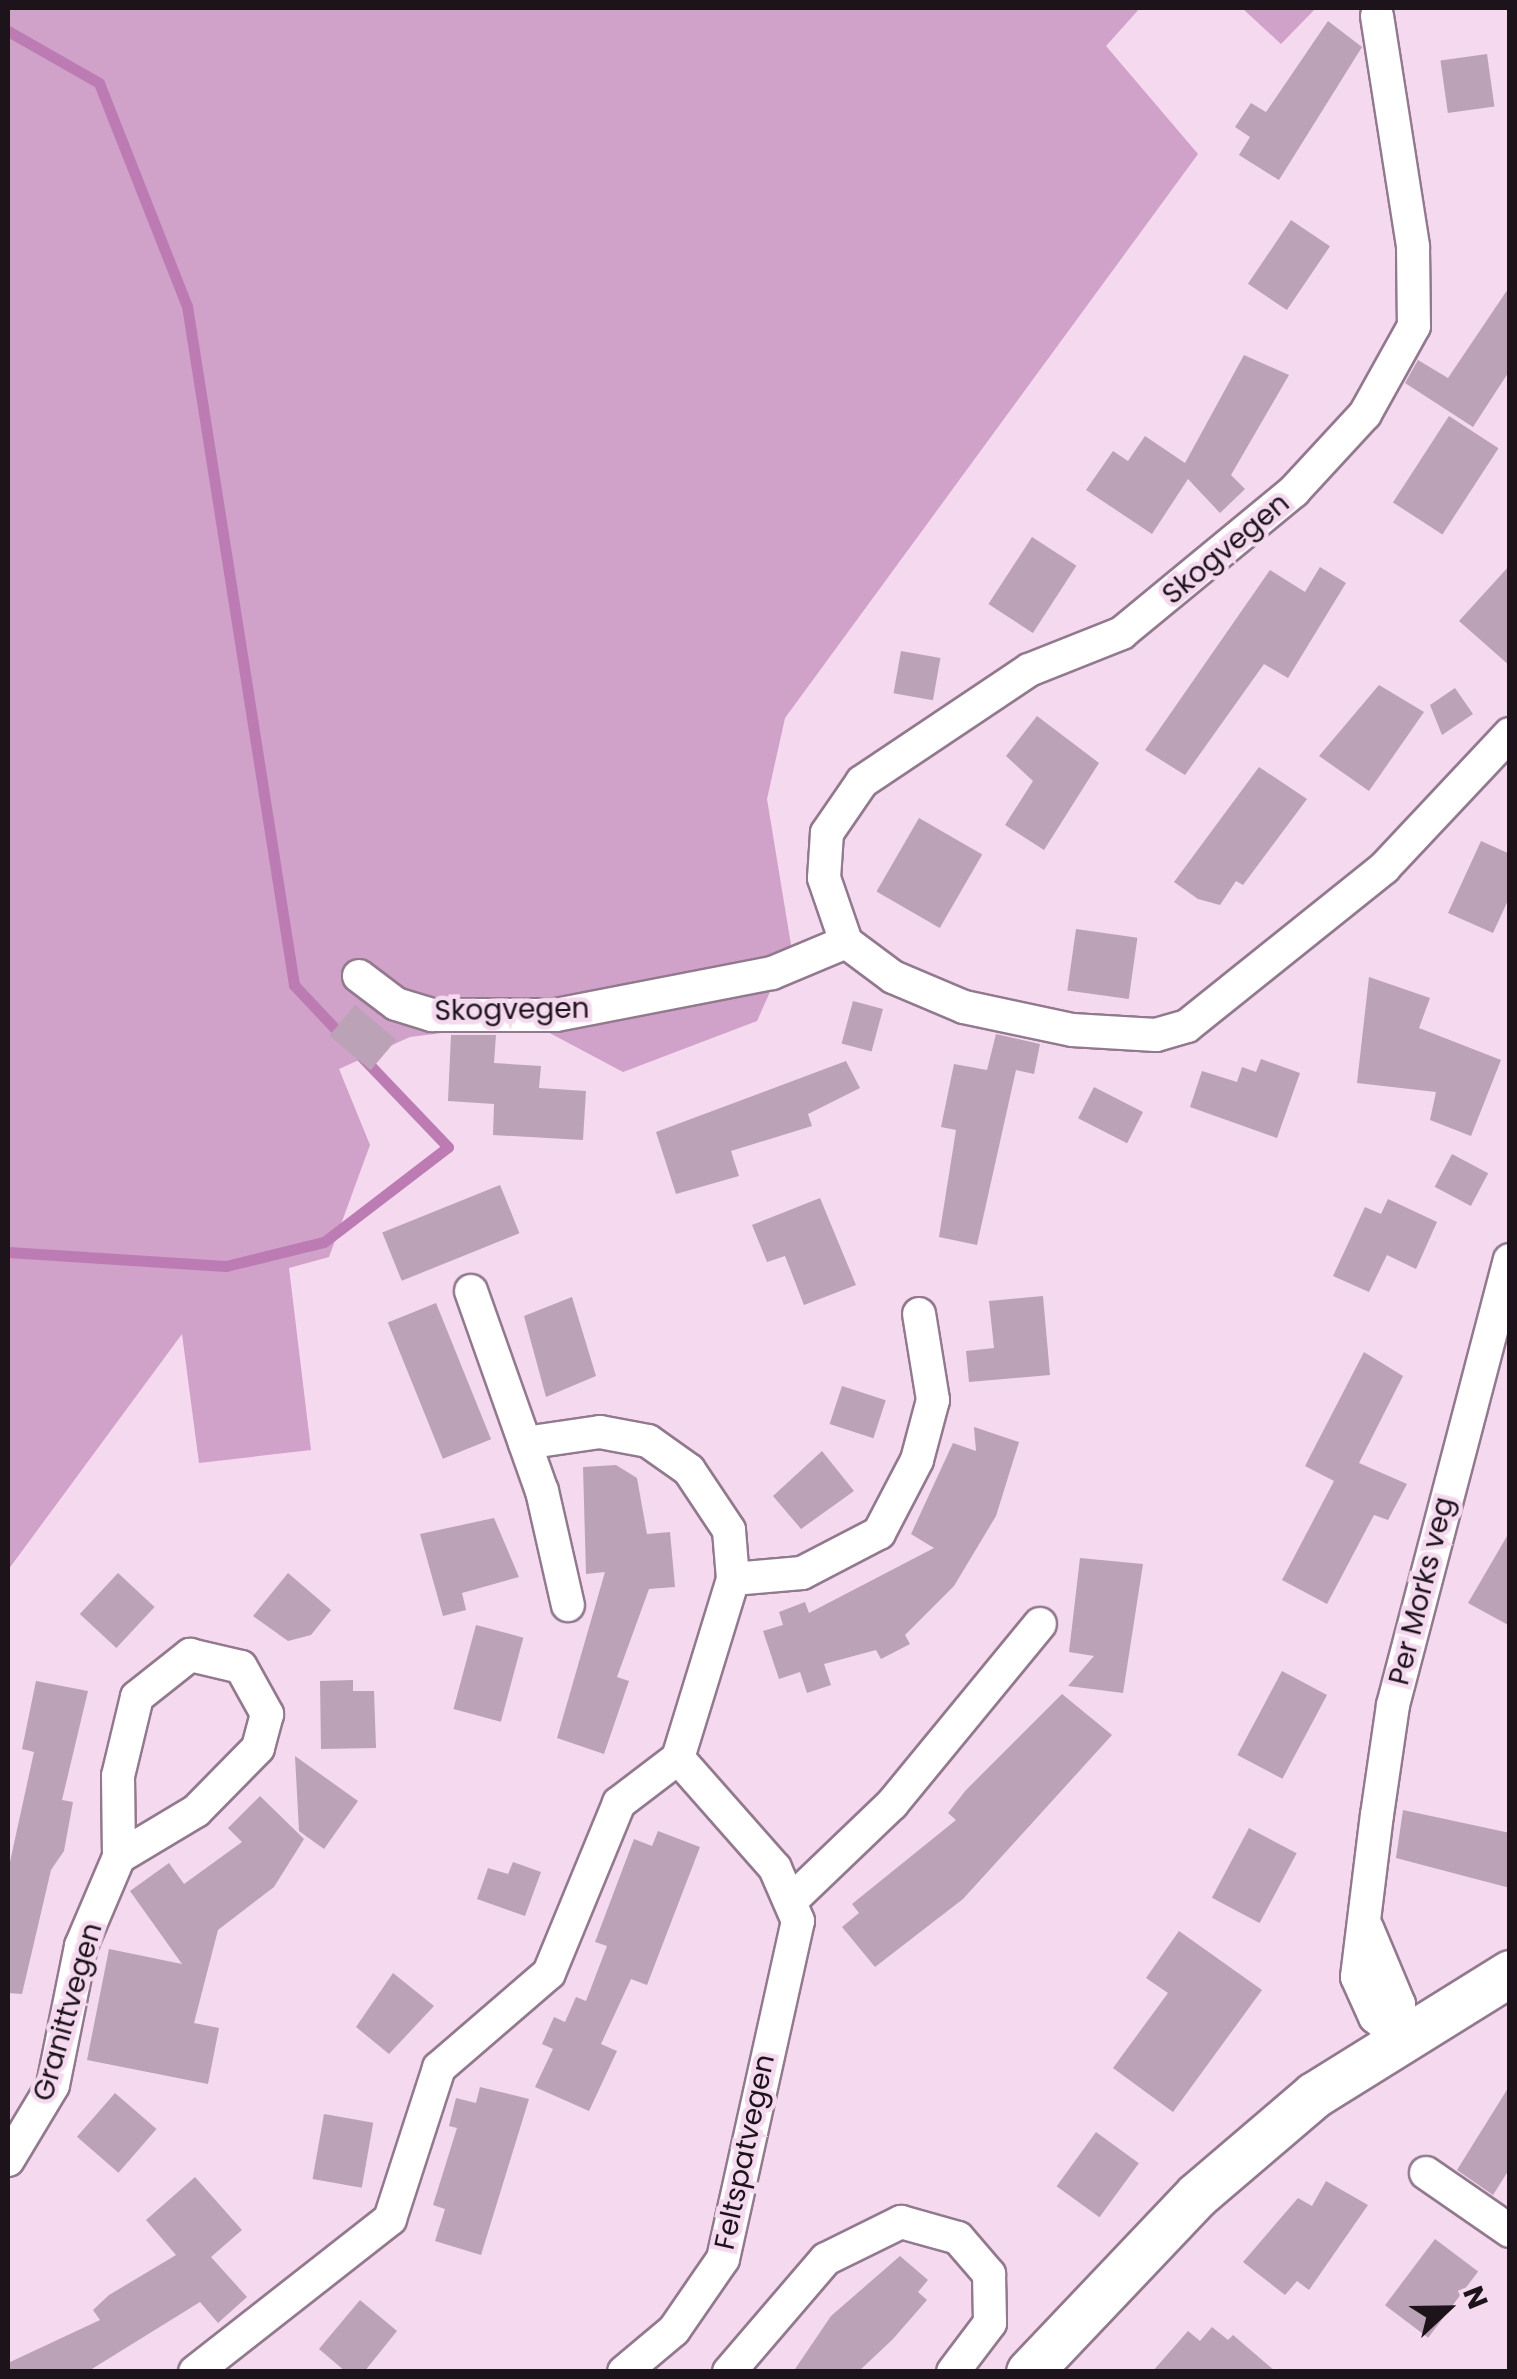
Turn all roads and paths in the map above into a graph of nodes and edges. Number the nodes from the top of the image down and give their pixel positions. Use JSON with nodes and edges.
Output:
{"nodes":[{"id":1,"x":1377,"y":16,"type":"dead end"},
{"id":2,"x":1510,"y":734,"type":"edge"},
{"id":3,"x":846,"y":942,"type":"junction"},
{"id":4,"x":359,"y":976,"type":"dead end"},
{"id":5,"x":1510,"y":1260,"type":"edge"},
{"id":6,"x":471,"y":1291,"type":"dead end"},
{"id":7,"x":919,"y":1314,"type":"dead end"},
{"id":8,"x":526,"y":1443,"type":"junction"},
{"id":9,"x":733,"y":1579,"type":"junction"},
{"id":10,"x":568,"y":1605,"type":"dead end"},
{"id":11,"x":1040,"y":1624,"type":"dead end"},
{"id":12,"x":678,"y":1758,"type":"junction"},
{"id":13,"x":119,"y":1857,"type":"junction"},
{"id":14,"x":794,"y":1898,"type":"junction"},
{"id":15,"x":1510,"y":1970,"type":"edge"},
{"id":16,"x":1391,"y":2019,"type":"junction"},
{"id":17,"x":8,"y":2160,"type":"edge"},
{"id":18,"x":1426,"y":2172,"type":"dead end"},
{"id":19,"x":1510,"y":2231,"type":"edge"},
{"id":20,"x":195,"y":2372,"type":"edge"},
{"id":21,"x":624,"y":2372,"type":"edge"},
{"id":22,"x":730,"y":2372,"type":"edge"},
{"id":23,"x":953,"y":2372,"type":"edge"},
{"id":24,"x":1029,"y":2372,"type":"edge"}],
"edges":[{"from":1,"to":3,"type":"street","name":"Skogvegen"},
{"from":2,"to":3,"type":"street"},
{"from":3,"to":4,"type":"street","name":"Skogvegen"},
{"from":5,"to":16,"type":"street","name":"Per Morks veg"},
{"from":6,"to":8,"type":"street"},
{"from":7,"to":9,"type":"street"},
{"from":8,"to":9,"type":"street"},
{"from":8,"to":10,"type":"street"},
{"from":9,"to":12,"type":"street"},
{"from":11,"to":14,"type":"street"},
{"from":12,"to":14,"type":"street"},
{"from":12,"to":20,"type":"street"},
{"from":13,"to":13,"type":"street","name":"Granittvegen"},
{"from":13,"to":17,"type":"street","name":"Granittvegen"},
{"from":14,"to":21,"type":"street","name":"Feltspatvegen"},
{"from":15,"to":16,"type":"main road"},
{"from":16,"to":24,"type":"main road"},
{"from":18,"to":19,"type":"street"},
{"from":22,"to":23,"type":"street"}]}
